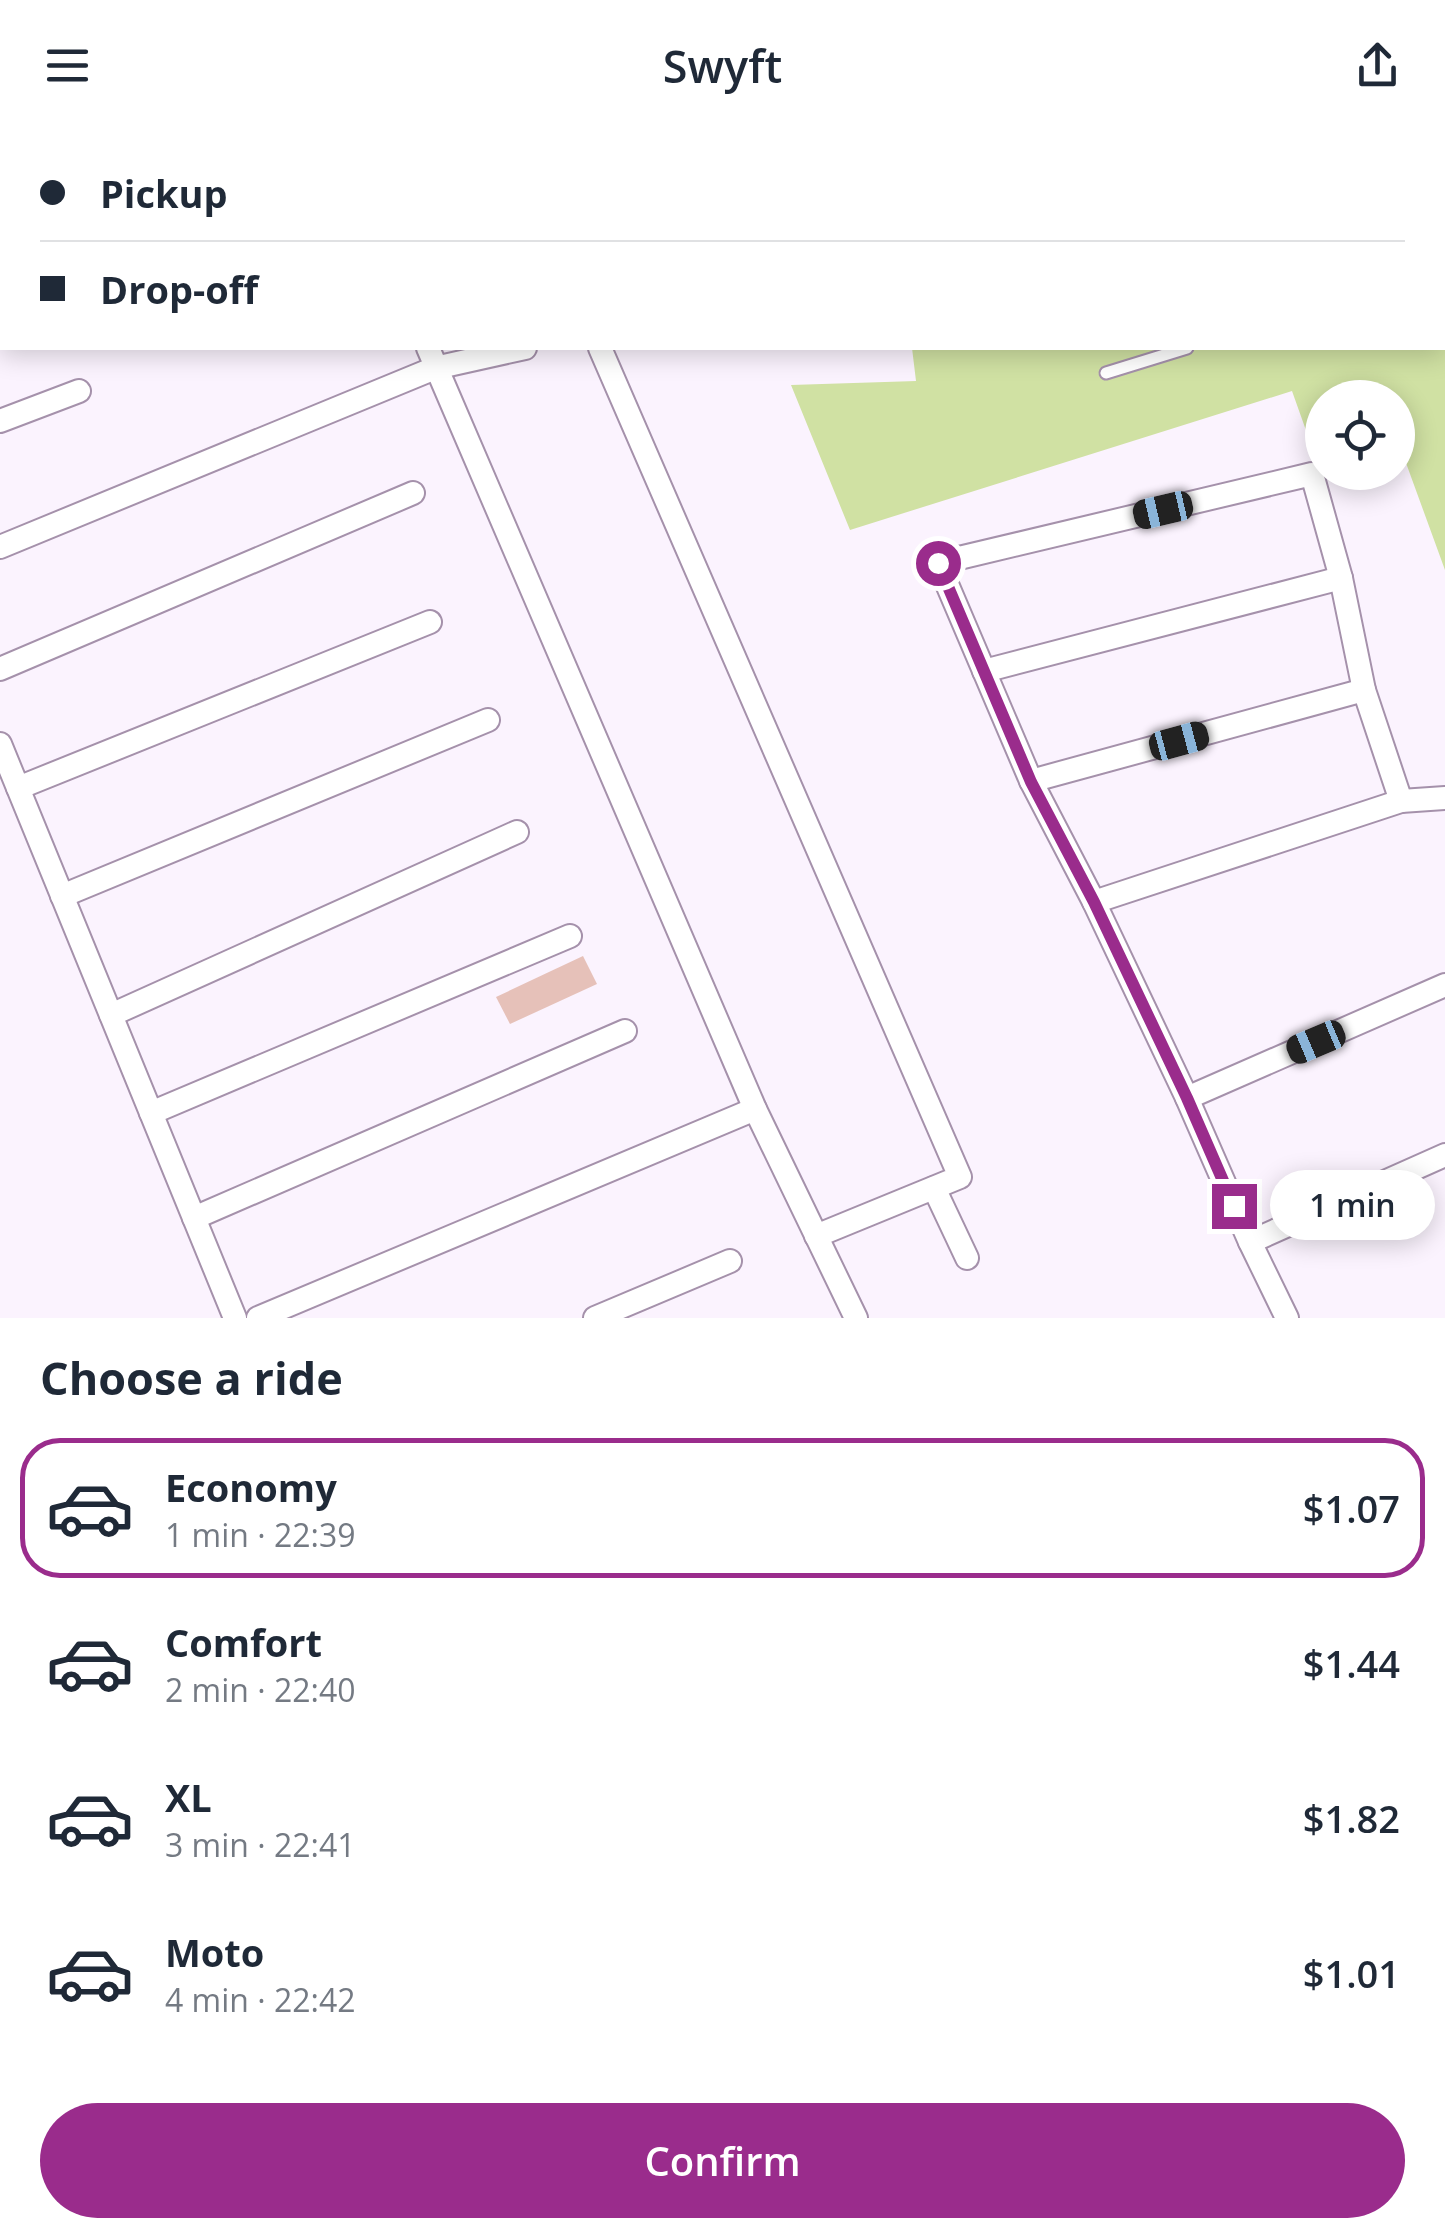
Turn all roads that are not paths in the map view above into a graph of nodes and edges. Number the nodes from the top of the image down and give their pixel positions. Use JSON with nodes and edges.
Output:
{"nodes":[{"id":1,"x":506,"y":350,"type":"edge"},
{"id":2,"x":601,"y":350,"type":"edge"},
{"id":3,"x":1181,"y":350,"type":"edge"},
{"id":4,"x":432,"y":358,"type":"edge"},
{"id":5,"x":1106,"y":374,"type":"dead end"},
{"id":6,"x":78,"y":391,"type":"dead end"},
{"id":7,"x":0,"y":421,"type":"edge"},
{"id":8,"x":413,"y":493,"type":"dead end"},
{"id":9,"x":0,"y":547,"type":"edge"},
{"id":10,"x":1341,"y":578,"type":"junction"},
{"id":11,"x":430,"y":622,"type":"dead end"},
{"id":12,"x":0,"y":669,"type":"edge"},
{"id":13,"x":984,"y":670,"type":"junction"},
{"id":14,"x":1364,"y":690,"type":"junction"},
{"id":15,"x":488,"y":720,"type":"dead end"},
{"id":16,"x":0,"y":744,"type":"edge"},
{"id":17,"x":1031,"y":782,"type":"junction"},
{"id":18,"x":18,"y":788,"type":"junction"},
{"id":19,"x":1445,"y":798,"type":"edge"},
{"id":20,"x":1401,"y":801,"type":"junction"},
{"id":21,"x":517,"y":832,"type":"dead end"},
{"id":22,"x":62,"y":896,"type":"junction"},
{"id":23,"x":1094,"y":902,"type":"junction"},
{"id":24,"x":570,"y":936,"type":"dead end"},
{"id":25,"x":1445,"y":986,"type":"edge"},
{"id":26,"x":111,"y":1015,"type":"junction"},
{"id":27,"x":626,"y":1032,"type":"dead end"},
{"id":28,"x":1187,"y":1098,"type":"junction"},
{"id":29,"x":755,"y":1109,"type":"junction"},
{"id":30,"x":151,"y":1113,"type":"junction"},
{"id":31,"x":1445,"y":1155,"type":"edge"},
{"id":32,"x":934,"y":1188,"type":"junction"},
{"id":33,"x":194,"y":1218,"type":"junction"},
{"id":34,"x":816,"y":1236,"type":"junction"},
{"id":35,"x":1250,"y":1242,"type":"junction"},
{"id":36,"x":966,"y":1258,"type":"dead end"},
{"id":37,"x":730,"y":1261,"type":"dead end"},
{"id":38,"x":235,"y":1318,"type":"edge"},
{"id":39,"x":258,"y":1318,"type":"edge"},
{"id":40,"x":596,"y":1318,"type":"edge"},
{"id":41,"x":856,"y":1318,"type":"edge"},
{"id":42,"x":1287,"y":1318,"type":"edge"}],
"edges":[{"from":1,"to":4,"type":"street"},
{"from":2,"to":32,"type":"street"},
{"from":3,"to":5,"type":"lane"},
{"from":4,"to":9,"type":"street"},
{"from":4,"to":29,"type":"street"},
{"from":6,"to":7,"type":"street"},
{"from":8,"to":12,"type":"street"},
{"from":10,"to":13,"type":"street"},
{"from":10,"to":13,"type":"street"},
{"from":10,"to":14,"type":"street"},
{"from":11,"to":18,"type":"street"},
{"from":13,"to":17,"type":"street"},
{"from":14,"to":17,"type":"street"},
{"from":14,"to":20,"type":"street"},
{"from":15,"to":22,"type":"street"},
{"from":16,"to":18,"type":"street"},
{"from":17,"to":23,"type":"street"},
{"from":18,"to":22,"type":"street"},
{"from":19,"to":20,"type":"street"},
{"from":20,"to":23,"type":"street"},
{"from":21,"to":26,"type":"street"},
{"from":22,"to":26,"type":"street"},
{"from":23,"to":28,"type":"street"},
{"from":24,"to":30,"type":"street"},
{"from":25,"to":28,"type":"street"},
{"from":26,"to":30,"type":"street"},
{"from":27,"to":33,"type":"street"},
{"from":28,"to":35,"type":"street"},
{"from":29,"to":34,"type":"street"},
{"from":29,"to":39,"type":"street"},
{"from":30,"to":33,"type":"street"},
{"from":31,"to":35,"type":"street"},
{"from":32,"to":34,"type":"street"},
{"from":32,"to":36,"type":"street"},
{"from":33,"to":38,"type":"street"},
{"from":34,"to":41,"type":"street"},
{"from":35,"to":42,"type":"street"},
{"from":37,"to":40,"type":"street"}]}
